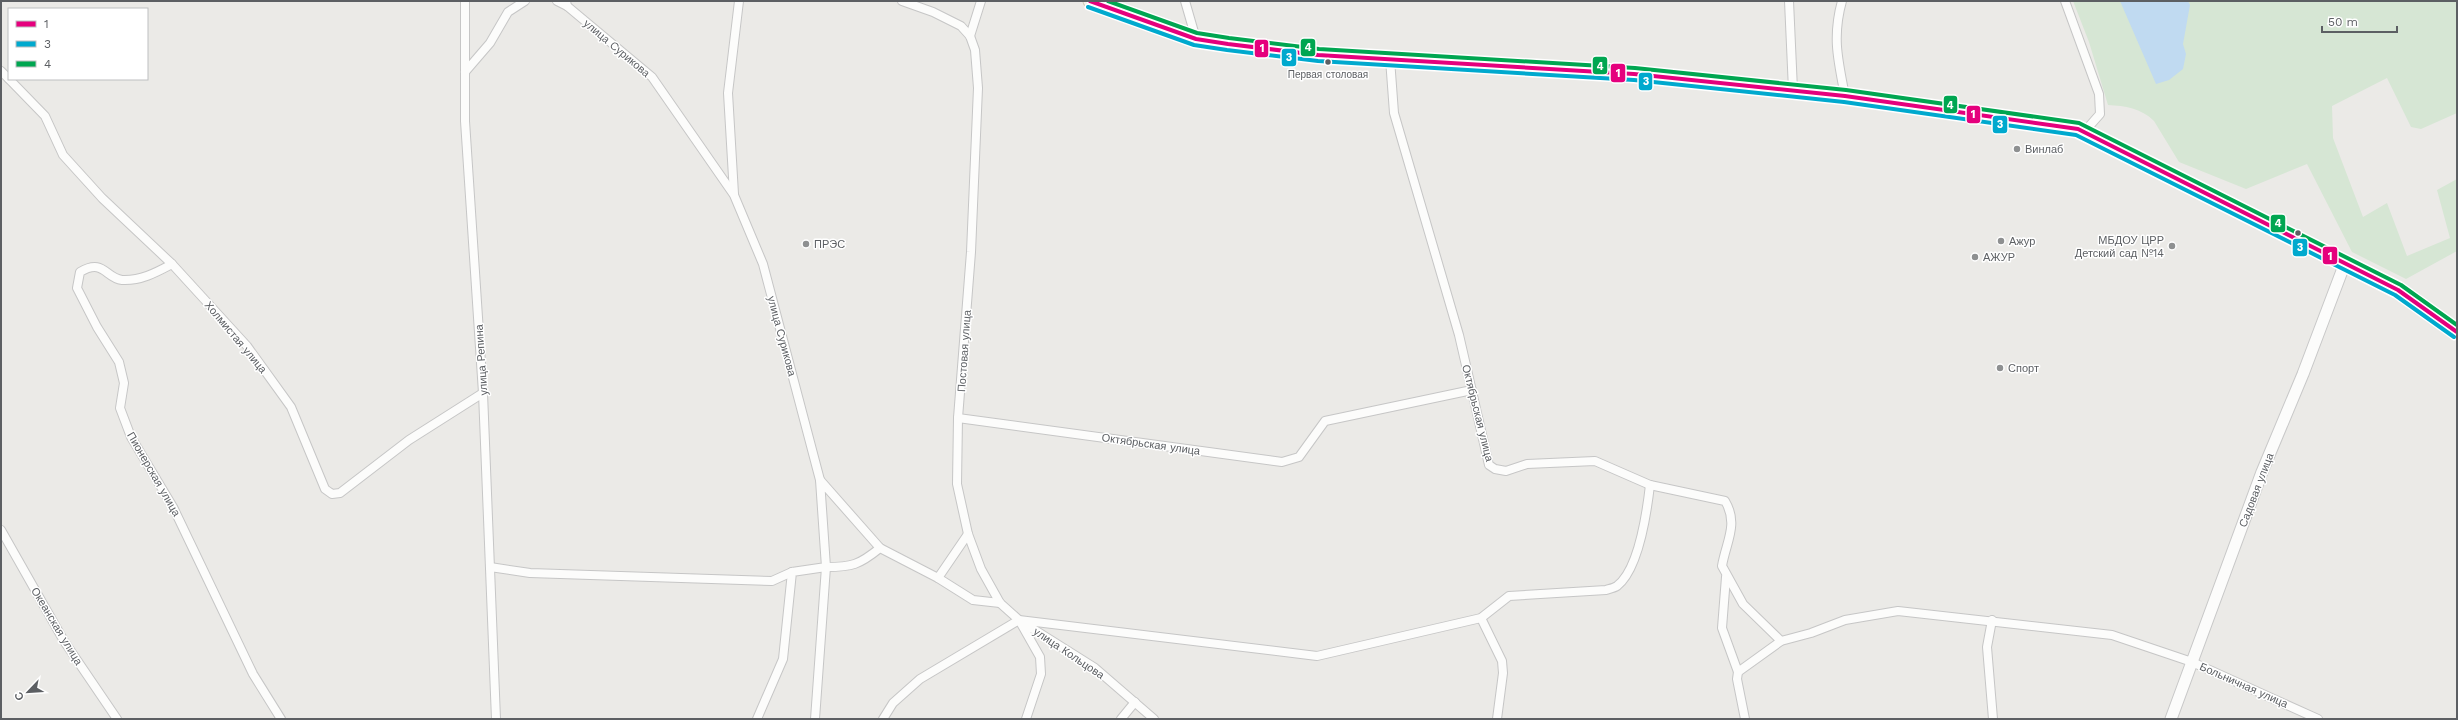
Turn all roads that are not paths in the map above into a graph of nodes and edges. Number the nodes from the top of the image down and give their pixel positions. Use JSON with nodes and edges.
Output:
{"nodes":[{"id":1,"x":465,"y":1,"type":"edge"},
{"id":2,"x":525,"y":1,"type":"edge"},
{"id":3,"x":557,"y":1,"type":"edge"},
{"id":4,"x":739,"y":1,"type":"edge"},
{"id":5,"x":902,"y":1,"type":"edge"},
{"id":6,"x":981,"y":1,"type":"edge"},
{"id":7,"x":1090,"y":1,"type":"edge"},
{"id":8,"x":1185,"y":1,"type":"edge"},
{"id":9,"x":1790,"y":1,"type":"edge"},
{"id":10,"x":1842,"y":1,"type":"edge"},
{"id":11,"x":2065,"y":1,"type":"edge"},
{"id":12,"x":567,"y":4,"type":"edge"},
{"id":13,"x":970,"y":36,"type":"junction"},
{"id":14,"x":1196,"y":38,"type":"junction"},
{"id":15,"x":1390,"y":59,"type":"junction"},
{"id":16,"x":465,"y":72,"type":"junction"},
{"id":17,"x":10,"y":80,"type":"edge"},
{"id":18,"x":1793,"y":90,"type":"junction"},
{"id":19,"x":1845,"y":96,"type":"junction"},
{"id":20,"x":2085,"y":131,"type":"junction"},
{"id":21,"x":734,"y":195,"type":"junction"},
{"id":22,"x":2345,"y":263,"type":"junction"},
{"id":23,"x":172,"y":264,"type":"junction"},
{"id":24,"x":2457,"y":332,"type":"edge"},
{"id":25,"x":1472,"y":390,"type":"junction"},
{"id":26,"x":484,"y":393,"type":"junction"},
{"id":27,"x":958,"y":418,"type":"junction"},
{"id":28,"x":820,"y":480,"type":"junction"},
{"id":29,"x":1650,"y":485,"type":"junction"},
{"id":30,"x":1,"y":530,"type":"edge"},
{"id":31,"x":968,"y":534,"type":"junction"},
{"id":32,"x":880,"y":548,"type":"junction"},
{"id":33,"x":490,"y":567,"type":"junction"},
{"id":34,"x":826,"y":567,"type":"junction"},
{"id":35,"x":792,"y":572,"type":"junction"},
{"id":36,"x":1726,"y":577,"type":"junction"},
{"id":37,"x":938,"y":578,"type":"junction"},
{"id":38,"x":1000,"y":603,"type":"junction"},
{"id":39,"x":1481,"y":618,"type":"junction"},
{"id":40,"x":1019,"y":620,"type":"junction"},
{"id":41,"x":1992,"y":620,"type":"junction"},
{"id":42,"x":1781,"y":640,"type":"junction"},
{"id":43,"x":2192,"y":662,"type":"junction"},
{"id":44,"x":1738,"y":672,"type":"junction"},
{"id":45,"x":1135,"y":702,"type":"junction"},
{"id":46,"x":117,"y":719,"type":"edge"},
{"id":47,"x":281,"y":719,"type":"edge"},
{"id":48,"x":496,"y":719,"type":"edge"},
{"id":49,"x":757,"y":719,"type":"edge"},
{"id":50,"x":815,"y":719,"type":"edge"},
{"id":51,"x":883,"y":719,"type":"edge"},
{"id":52,"x":1026,"y":719,"type":"edge"},
{"id":53,"x":1121,"y":719,"type":"edge"},
{"id":54,"x":1154,"y":719,"type":"edge"},
{"id":55,"x":1497,"y":719,"type":"edge"},
{"id":56,"x":1745,"y":719,"type":"edge"},
{"id":57,"x":1993,"y":719,"type":"edge"},
{"id":58,"x":2171,"y":719,"type":"edge"},
{"id":59,"x":2318,"y":719,"type":"edge"}],
"edges":[{"from":1,"to":16,"type":"street","name":"улица Репина"},
{"from":2,"to":16,"type":"street"},
{"from":3,"to":12,"type":"street","name":"улица Сурикова"},
{"from":4,"to":21,"type":"street","name":"улица Сурикова"},
{"from":5,"to":13,"type":"street"},
{"from":6,"to":13,"type":"street"},
{"from":7,"to":14,"type":"main road"},
{"from":8,"to":14,"type":"street"},
{"from":9,"to":18,"type":"street"},
{"from":10,"to":19,"type":"street"},
{"from":11,"to":20,"type":"street"},
{"from":12,"to":21,"type":"street","name":"улица Сурикова"},
{"from":13,"to":27,"type":"street","name":"Постовая улица"},
{"from":14,"to":15,"type":"main road"},
{"from":15,"to":18,"type":"main road"},
{"from":15,"to":25,"type":"street","name":"Октябрьская улица"},
{"from":16,"to":26,"type":"street","name":"улица Репина"},
{"from":17,"to":23,"type":"street","name":"Холмистая улица"},
{"from":18,"to":19,"type":"main road"},
{"from":19,"to":20,"type":"main road"},
{"from":20,"to":22,"type":"main road"},
{"from":21,"to":28,"type":"street","name":"улица Сурикова"},
{"from":22,"to":24,"type":"main road"},
{"from":22,"to":43,"type":"street","name":"Садовая улица"},
{"from":23,"to":26,"type":"street","name":"Холмистая улица"},
{"from":23,"to":47,"type":"street","name":"Пионерская улица"},
{"from":25,"to":27,"type":"street","name":"Октябрьская улица"},
{"from":25,"to":29,"type":"street","name":"Октябрьская улица"},
{"from":26,"to":33,"type":"street","name":"улица Репина"},
{"from":27,"to":31,"type":"street","name":"Постовая улица"},
{"from":28,"to":32,"type":"street"},
{"from":28,"to":34,"type":"street","name":"улица Сурикова"},
{"from":29,"to":36,"type":"street","name":"Октябрьская улица"},
{"from":29,"to":39,"type":"street"},
{"from":30,"to":46,"type":"street","name":"Океанская улица"},
{"from":31,"to":37,"type":"street"},
{"from":31,"to":38,"type":"street","name":"Постовая улица"},
{"from":32,"to":34,"type":"street"},
{"from":32,"to":37,"type":"street"},
{"from":33,"to":35,"type":"street"},
{"from":33,"to":48,"type":"street","name":"улица Репина"},
{"from":34,"to":35,"type":"street"},
{"from":34,"to":50,"type":"street","name":"улица Сурикова"},
{"from":35,"to":49,"type":"street"},
{"from":36,"to":42,"type":"street","name":"Октябрьская улица"},
{"from":36,"to":44,"type":"street"},
{"from":37,"to":38,"type":"street"},
{"from":38,"to":40,"type":"street","name":"Постовая улица"},
{"from":39,"to":40,"type":"street"},
{"from":39,"to":55,"type":"street"},
{"from":40,"to":45,"type":"street","name":"улица Кольцова"},
{"from":40,"to":51,"type":"street"},
{"from":40,"to":52,"type":"street","name":"Постовая улица"},
{"from":41,"to":42,"type":"street","name":"Больничная улица"},
{"from":41,"to":43,"type":"street","name":"Больничная улица"},
{"from":41,"to":57,"type":"street"},
{"from":42,"to":44,"type":"street"},
{"from":43,"to":58,"type":"street","name":"Садовая улица"},
{"from":43,"to":59,"type":"street","name":"Больничная улица"},
{"from":44,"to":56,"type":"street"},
{"from":45,"to":53,"type":"street"},
{"from":45,"to":54,"type":"street","name":"улица Кольцова"}]}
